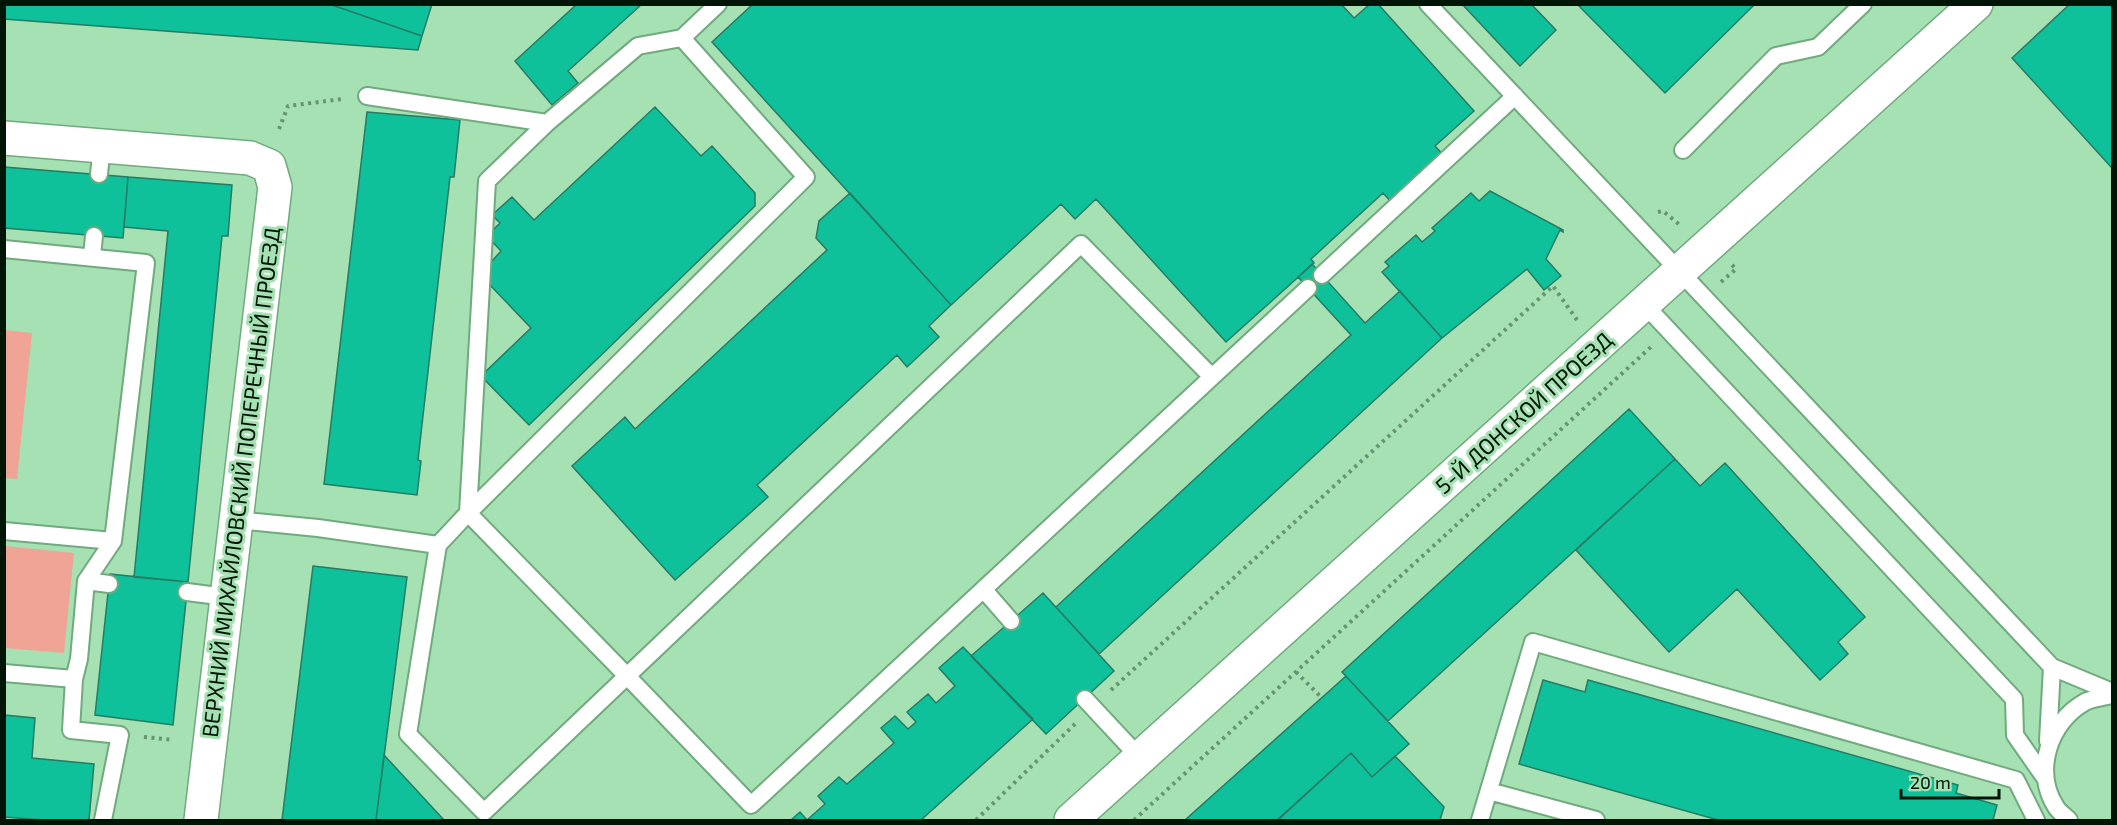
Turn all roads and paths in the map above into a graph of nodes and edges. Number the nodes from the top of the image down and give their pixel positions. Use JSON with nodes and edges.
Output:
{"nodes":[{"id":1,"x":718,"y":4,"type":"edge"},
{"id":2,"x":1428,"y":4,"type":"edge"},
{"id":3,"x":1863,"y":4,"type":"edge"},
{"id":4,"x":1976,"y":4,"type":"edge"},
{"id":5,"x":682,"y":38,"type":"junction"},
{"id":6,"x":367,"y":96,"type":"joint"},
{"id":7,"x":1515,"y":96,"type":"junction"},
{"id":8,"x":548,"y":123,"type":"junction"},
{"id":9,"x":279,"y":129,"type":"dead end"},
{"id":10,"x":4,"y":138,"type":"edge"},
{"id":11,"x":1683,"y":150,"type":"dead end"},
{"id":12,"x":94,"y":236,"type":"dead end"},
{"id":13,"x":4,"y":249,"type":"edge"},
{"id":14,"x":92,"y":256,"type":"junction"},
{"id":15,"x":1736,"y":269,"type":"dead end"},
{"id":16,"x":1680,"y":271,"type":"junction"},
{"id":17,"x":1322,"y":275,"type":"dead end"},
{"id":18,"x":1308,"y":288,"type":"dead end"},
{"id":19,"x":1705,"y":298,"type":"junction"},
{"id":20,"x":1644,"y":304,"type":"junction"},
{"id":21,"x":1668,"y":332,"type":"junction"},
{"id":22,"x":1596,"y":347,"type":"junction"},
{"id":23,"x":1212,"y":377,"type":"junction"},
{"id":24,"x":1618,"y":377,"type":"junction"},
{"id":25,"x":468,"y":513,"type":"junction"},
{"id":26,"x":236,"y":520,"type":"junction"},
{"id":27,"x":4,"y":531,"type":"edge"},
{"id":28,"x":113,"y":541,"type":"junction"},
{"id":29,"x":438,"y":545,"type":"junction"},
{"id":30,"x":86,"y":581,"type":"junction"},
{"id":31,"x":109,"y":584,"type":"dead end"},
{"id":32,"x":984,"y":590,"type":"junction"},
{"id":33,"x":187,"y":592,"type":"dead end"},
{"id":34,"x":226,"y":597,"type":"junction"},
{"id":35,"x":1011,"y":621,"type":"dead end"},
{"id":36,"x":2052,"y":667,"type":"junction"},
{"id":37,"x":1296,"y":672,"type":"junction"},
{"id":38,"x":4,"y":673,"type":"edge"},
{"id":39,"x":627,"y":676,"type":"junction"},
{"id":40,"x":74,"y":679,"type":"junction"},
{"id":41,"x":2112,"y":694,"type":"edge"},
{"id":42,"x":1322,"y":698,"type":"dead end"},
{"id":43,"x":1088,"y":703,"type":"junction"},
{"id":44,"x":2048,"y":747,"type":"junction"},
{"id":45,"x":1140,"y":758,"type":"junction"},
{"id":46,"x":2045,"y":778,"type":"junction"},
{"id":47,"x":1489,"y":790,"type":"junction"},
{"id":48,"x":103,"y":820,"type":"edge"},
{"id":49,"x":201,"y":820,"type":"edge"},
{"id":50,"x":976,"y":820,"type":"edge"},
{"id":51,"x":1071,"y":820,"type":"edge"},
{"id":52,"x":1134,"y":820,"type":"edge"},
{"id":53,"x":1480,"y":820,"type":"edge"},
{"id":54,"x":1596,"y":820,"type":"edge"},
{"id":55,"x":2036,"y":820,"type":"edge"},
{"id":56,"x":2069,"y":820,"type":"edge"}],
"edges":[{"from":1,"to":5,"type":"lane"},
{"from":2,"to":7,"type":"lane"},
{"from":3,"to":11,"type":"lane"},
{"from":4,"to":16,"type":"street","name":"5-Й ДОНСКОЙ ПРОЕЗД"},
{"from":5,"to":8,"type":"lane"},
{"from":5,"to":25,"type":"lane"},
{"from":6,"to":8,"type":"lane"},
{"from":6,"to":9,"type":"path"},
{"from":7,"to":16,"type":"lane"},
{"from":7,"to":17,"type":"lane"},
{"from":8,"to":25,"type":"lane"},
{"from":10,"to":26,"type":"street","name":"ВЕРХНИЙ МИХАЙЛОВСКИЙ ПОПЕРЕЧНЫЙ ПРОЕЗД"},
{"from":12,"to":14,"type":"lane"},
{"from":13,"to":14,"type":"lane"},
{"from":14,"to":28,"type":"lane"},
{"from":15,"to":19,"type":"path"},
{"from":16,"to":19,"type":"lane"},
{"from":16,"to":20,"type":"street","name":"5-Й ДОНСКОЙ ПРОЕЗД"},
{"from":18,"to":23,"type":"lane"},
{"from":19,"to":36,"type":"lane"},
{"from":20,"to":21,"type":"lane"},
{"from":20,"to":22,"type":"street","name":"5-Й ДОНСКОЙ ПРОЕЗД"},
{"from":21,"to":24,"type":"path"},
{"from":21,"to":46,"type":"lane"},
{"from":22,"to":24,"type":"path"},
{"from":22,"to":43,"type":"path"},
{"from":22,"to":45,"type":"street","name":"5-Й ДОНСКОЙ ПРОЕЗД"},
{"from":23,"to":32,"type":"lane"},
{"from":23,"to":39,"type":"lane"},
{"from":24,"to":37,"type":"path"},
{"from":25,"to":29,"type":"lane"},
{"from":25,"to":39,"type":"lane"},
{"from":26,"to":29,"type":"lane"},
{"from":26,"to":34,"type":"street","name":"ВЕРХНИЙ МИХАЙЛОВСКИЙ ПОПЕРЕЧНЫЙ ПРОЕЗД"},
{"from":27,"to":28,"type":"lane"},
{"from":28,"to":30,"type":"lane"},
{"from":29,"to":39,"type":"lane"},
{"from":30,"to":31,"type":"lane"},
{"from":30,"to":40,"type":"lane"},
{"from":32,"to":35,"type":"lane"},
{"from":32,"to":39,"type":"lane"},
{"from":33,"to":34,"type":"lane"},
{"from":34,"to":49,"type":"street","name":"ВЕРХНИЙ МИХАЙЛОВСКИЙ ПОПЕРЕЧНЫЙ ПРОЕЗД"},
{"from":36,"to":41,"type":"lane"},
{"from":36,"to":44,"type":"lane"},
{"from":37,"to":42,"type":"path"},
{"from":37,"to":52,"type":"path"},
{"from":38,"to":40,"type":"lane"},
{"from":40,"to":48,"type":"lane"},
{"from":41,"to":44,"type":"lane"},
{"from":43,"to":45,"type":"lane"},
{"from":43,"to":50,"type":"path"},
{"from":44,"to":46,"type":"lane"},
{"from":45,"to":51,"type":"street","name":"5-Й ДОНСКОЙ ПРОЕЗД"},
{"from":46,"to":56,"type":"lane"},
{"from":47,"to":53,"type":"lane"},
{"from":47,"to":54,"type":"lane"},
{"from":47,"to":55,"type":"lane"}]}
